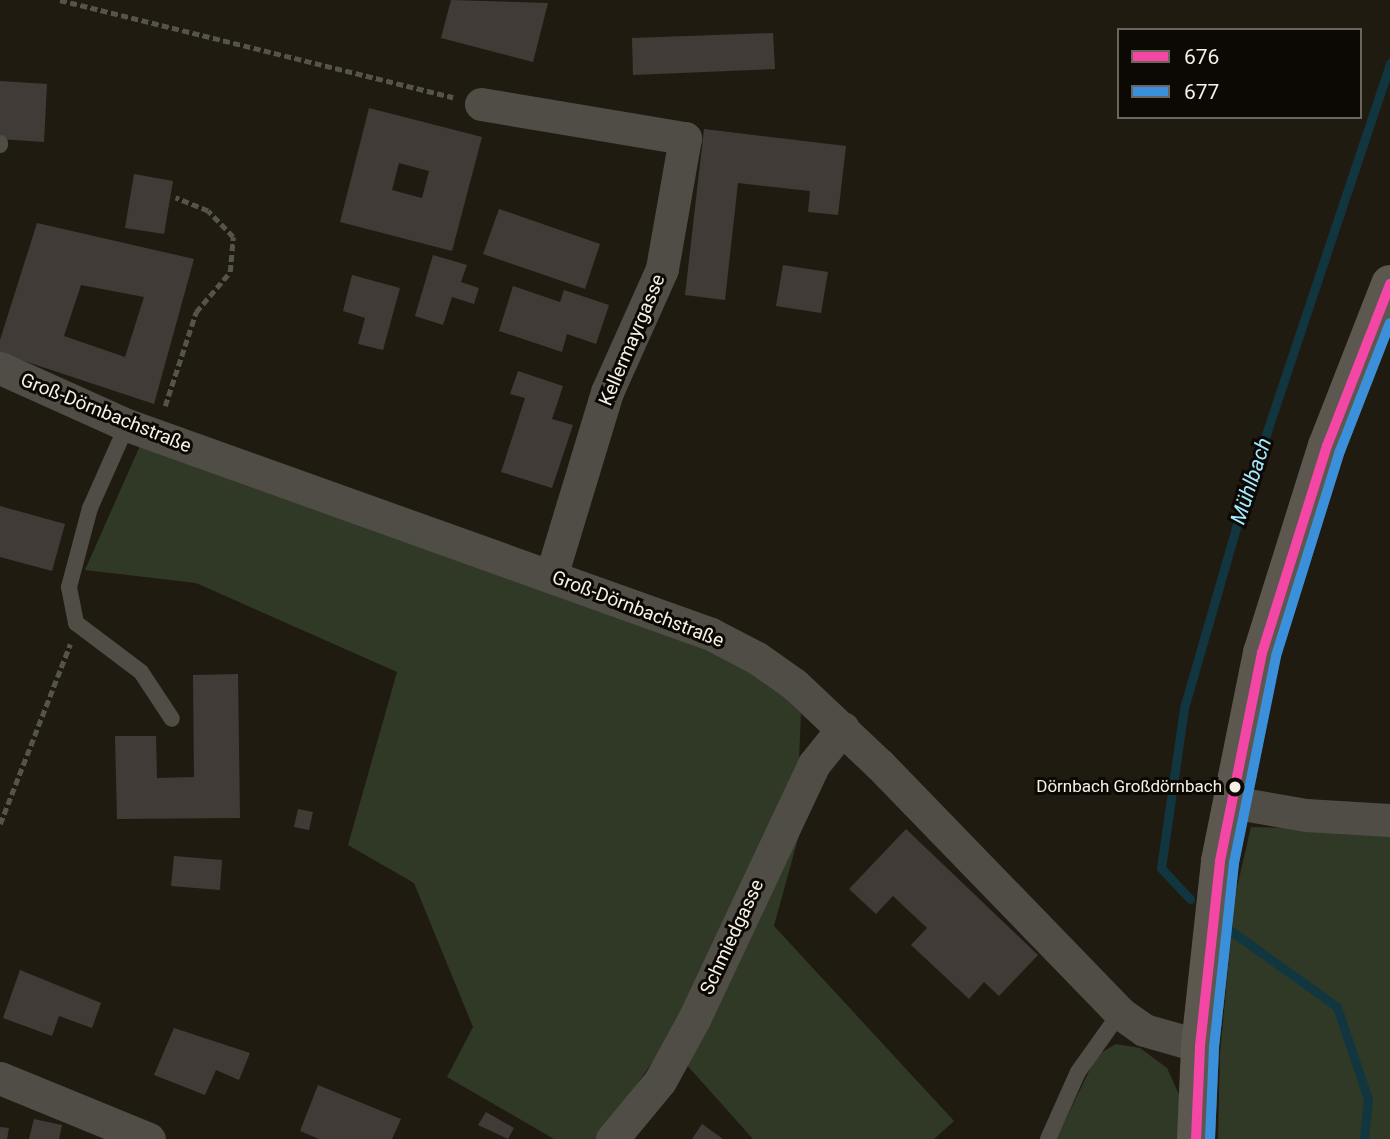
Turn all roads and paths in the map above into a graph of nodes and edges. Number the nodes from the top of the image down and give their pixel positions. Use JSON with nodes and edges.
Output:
{"nodes":[{"id":1,"x":60,"y":0,"type":"edge"},
{"id":2,"x":481,"y":104,"type":"joint"},
{"id":3,"x":176,"y":198,"type":"dead end"},
{"id":4,"x":1390,"y":284,"type":"edge"},
{"id":5,"x":0,"y":368,"type":"edge"},
{"id":6,"x":141,"y":430,"type":"junction"},
{"id":7,"x":551,"y":576,"type":"junction"},
{"id":8,"x":76,"y":623,"type":"junction"},
{"id":9,"x":172,"y":719,"type":"dead end"},
{"id":10,"x":843,"y":729,"type":"junction"},
{"id":11,"x":1230,"y":802,"type":"junction"},
{"id":12,"x":1390,"y":820,"type":"edge"},
{"id":13,"x":0,"y":824,"type":"edge"},
{"id":14,"x":1120,"y":1013,"type":"junction"},
{"id":15,"x":1200,"y":1046,"type":"junction"},
{"id":16,"x":0,"y":1078,"type":"edge"},
{"id":17,"x":149,"y":1139,"type":"edge"},
{"id":18,"x":612,"y":1139,"type":"edge"},
{"id":19,"x":1048,"y":1139,"type":"edge"},
{"id":20,"x":1196,"y":1139,"type":"edge"}],
"edges":[{"from":1,"to":2,"type":"path"},
{"from":2,"to":7,"type":"street","name":"Kellermayrgasse"},
{"from":3,"to":6,"type":"path"},
{"from":4,"to":11,"type":"street"},
{"from":5,"to":6,"type":"street","name":"Groß-Dörnbachstraße"},
{"from":6,"to":7,"type":"street","name":"Groß-Dörnbachstraße"},
{"from":6,"to":8,"type":"lane"},
{"from":7,"to":10,"type":"street","name":"Groß-Dörnbachstraße"},
{"from":8,"to":9,"type":"lane"},
{"from":8,"to":13,"type":"path"},
{"from":10,"to":14,"type":"street","name":"Groß-Dörnbachstraße"},
{"from":10,"to":18,"type":"street","name":"Schmiedgasse"},
{"from":11,"to":12,"type":"street"},
{"from":11,"to":15,"type":"street"},
{"from":14,"to":15,"type":"street","name":"Groß-Dörnbachstraße"},
{"from":14,"to":19,"type":"lane"},
{"from":15,"to":20,"type":"street"},
{"from":16,"to":17,"type":"street"}]}
